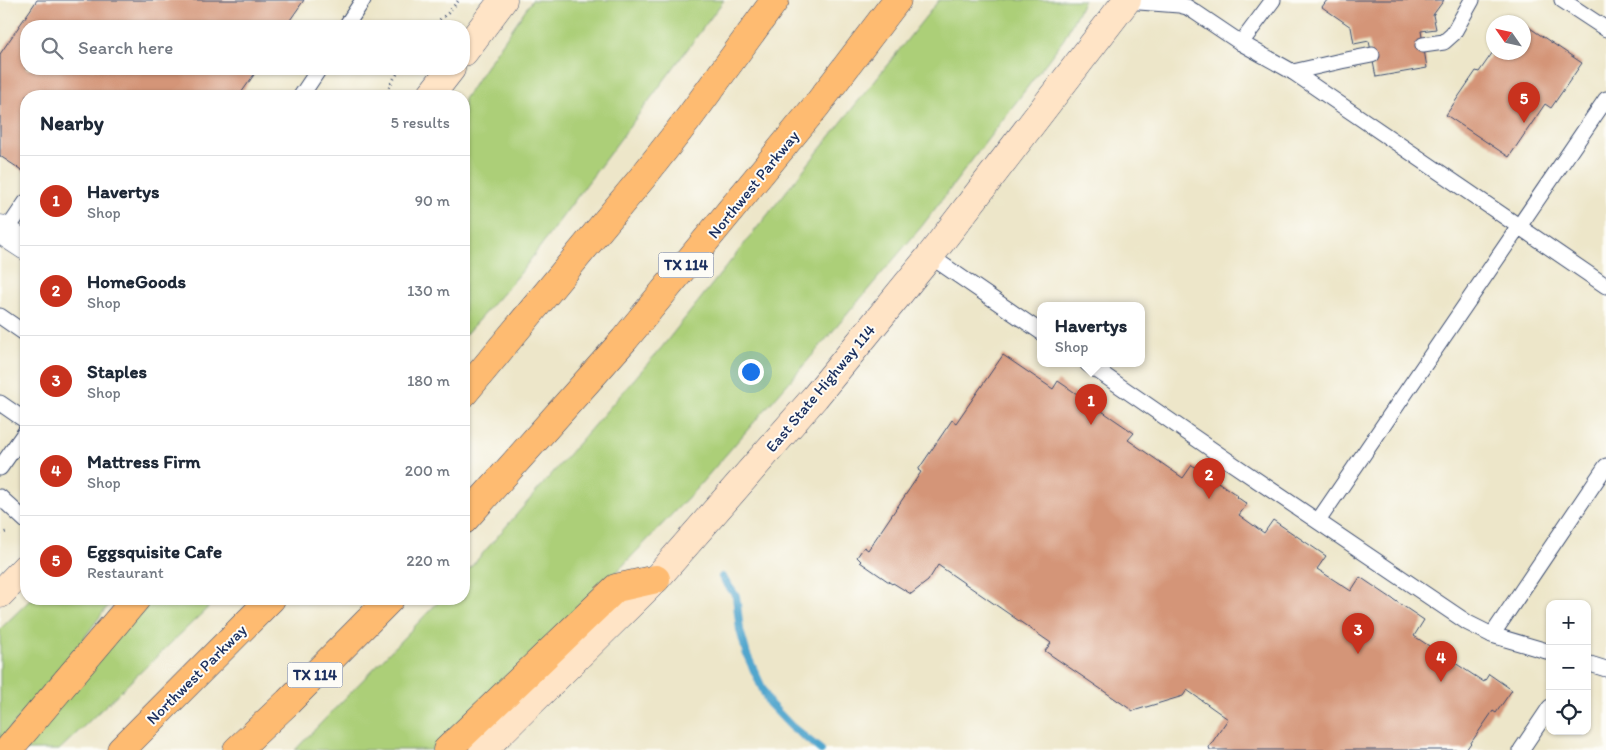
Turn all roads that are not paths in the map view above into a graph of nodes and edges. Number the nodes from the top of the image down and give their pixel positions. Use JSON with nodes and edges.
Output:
{"nodes":[{"id":1,"x":363,"y":0,"type":"edge"},
{"id":2,"x":502,"y":0,"type":"edge"},
{"id":3,"x":775,"y":0,"type":"edge"},
{"id":4,"x":897,"y":0,"type":"edge"},
{"id":5,"x":1126,"y":0,"type":"edge"},
{"id":6,"x":1274,"y":0,"type":"edge"},
{"id":7,"x":1472,"y":0,"type":"edge"},
{"id":8,"x":1562,"y":0,"type":"edge"},
{"id":9,"x":350,"y":20,"type":"edge"},
{"id":10,"x":1606,"y":29,"type":"edge"},
{"id":11,"x":1241,"y":43,"type":"junction"},
{"id":12,"x":470,"y":44,"type":"edge"},
{"id":13,"x":1423,"y":45,"type":"dead end"},
{"id":14,"x":1372,"y":55,"type":"dead end"},
{"id":15,"x":1293,"y":72,"type":"junction"},
{"id":16,"x":315,"y":75,"type":"edge"},
{"id":17,"x":446,"y":75,"type":"edge"},
{"id":18,"x":306,"y":90,"type":"edge"},
{"id":19,"x":435,"y":90,"type":"edge"},
{"id":20,"x":1606,"y":99,"type":"edge"},
{"id":21,"x":20,"y":215,"type":"edge"},
{"id":22,"x":1519,"y":225,"type":"junction"},
{"id":23,"x":10,"y":236,"type":"edge"},
{"id":24,"x":930,"y":256,"type":"junction"},
{"id":25,"x":1606,"y":286,"type":"edge"},
{"id":26,"x":0,"y":316,"type":"edge"},
{"id":27,"x":1037,"y":329,"type":"edge"},
{"id":28,"x":20,"y":330,"type":"edge"},
{"id":29,"x":1092,"y":367,"type":"edge"},
{"id":30,"x":470,"y":386,"type":"edge"},
{"id":31,"x":0,"y":403,"type":"edge"},
{"id":32,"x":20,"y":417,"type":"edge"},
{"id":33,"x":20,"y":440,"type":"edge"},
{"id":34,"x":1606,"y":466,"type":"edge"},
{"id":35,"x":0,"y":468,"type":"edge"},
{"id":36,"x":0,"y":498,"type":"edge"},
{"id":37,"x":470,"y":513,"type":"edge"},
{"id":38,"x":20,"y":516,"type":"edge"},
{"id":39,"x":1318,"y":521,"type":"junction"},
{"id":40,"x":20,"y":573,"type":"edge"},
{"id":41,"x":656,"y":579,"type":"junction"},
{"id":42,"x":0,"y":594,"type":"edge"},
{"id":43,"x":131,"y":605,"type":"edge"},
{"id":44,"x":265,"y":605,"type":"edge"},
{"id":45,"x":384,"y":605,"type":"edge"},
{"id":46,"x":1492,"y":635,"type":"junction"},
{"id":47,"x":1546,"y":651,"type":"edge"},
{"id":48,"x":1591,"y":664,"type":"edge"},
{"id":49,"x":1606,"y":669,"type":"edge"},
{"id":50,"x":1546,"y":713,"type":"edge"},
{"id":51,"x":8,"y":750,"type":"edge"},
{"id":52,"x":121,"y":750,"type":"edge"},
{"id":53,"x":237,"y":750,"type":"edge"},
{"id":54,"x":447,"y":750,"type":"edge"},
{"id":55,"x":483,"y":750,"type":"edge"},
{"id":56,"x":1521,"y":750,"type":"edge"}],
"edges":[{"from":1,"to":9,"type":"lane"},
{"from":2,"to":12,"type":"main road"},
{"from":3,"to":30,"type":"highway"},
{"from":4,"to":37,"type":"highway","name":"Northwest Parkway","number":"TX 114"},
{"from":5,"to":11,"type":"lane"},
{"from":5,"to":24,"type":"main road","name":"East State Highway 114"},
{"from":6,"to":11,"type":"lane"},
{"from":7,"to":13,"type":"lane"},
{"from":8,"to":10,"type":"lane"},
{"from":11,"to":15,"type":"lane"},
{"from":14,"to":15,"type":"lane"},
{"from":15,"to":22,"type":"lane"},
{"from":16,"to":18,"type":"lane"},
{"from":17,"to":19,"type":"main road"},
{"from":20,"to":22,"type":"lane"},
{"from":21,"to":23,"type":"lane"},
{"from":22,"to":25,"type":"lane"},
{"from":22,"to":39,"type":"lane"},
{"from":24,"to":27,"type":"lane"},
{"from":24,"to":41,"type":"main road","name":"East State Highway 114"},
{"from":26,"to":28,"type":"lane"},
{"from":29,"to":39,"type":"lane"},
{"from":31,"to":32,"type":"lane"},
{"from":33,"to":35,"type":"lane"},
{"from":34,"to":46,"type":"lane"},
{"from":36,"to":38,"type":"lane"},
{"from":39,"to":46,"type":"lane"},
{"from":40,"to":42,"type":"main road"},
{"from":41,"to":54,"type":"highway"},
{"from":41,"to":55,"type":"main road","name":"East State Highway 114"},
{"from":43,"to":51,"type":"highway"},
{"from":44,"to":52,"type":"highway","name":"Northwest Parkway"},
{"from":45,"to":53,"type":"highway","number":"TX 114"},
{"from":46,"to":47,"type":"lane"},
{"from":48,"to":49,"type":"lane"},
{"from":50,"to":56,"type":"lane"}]}
